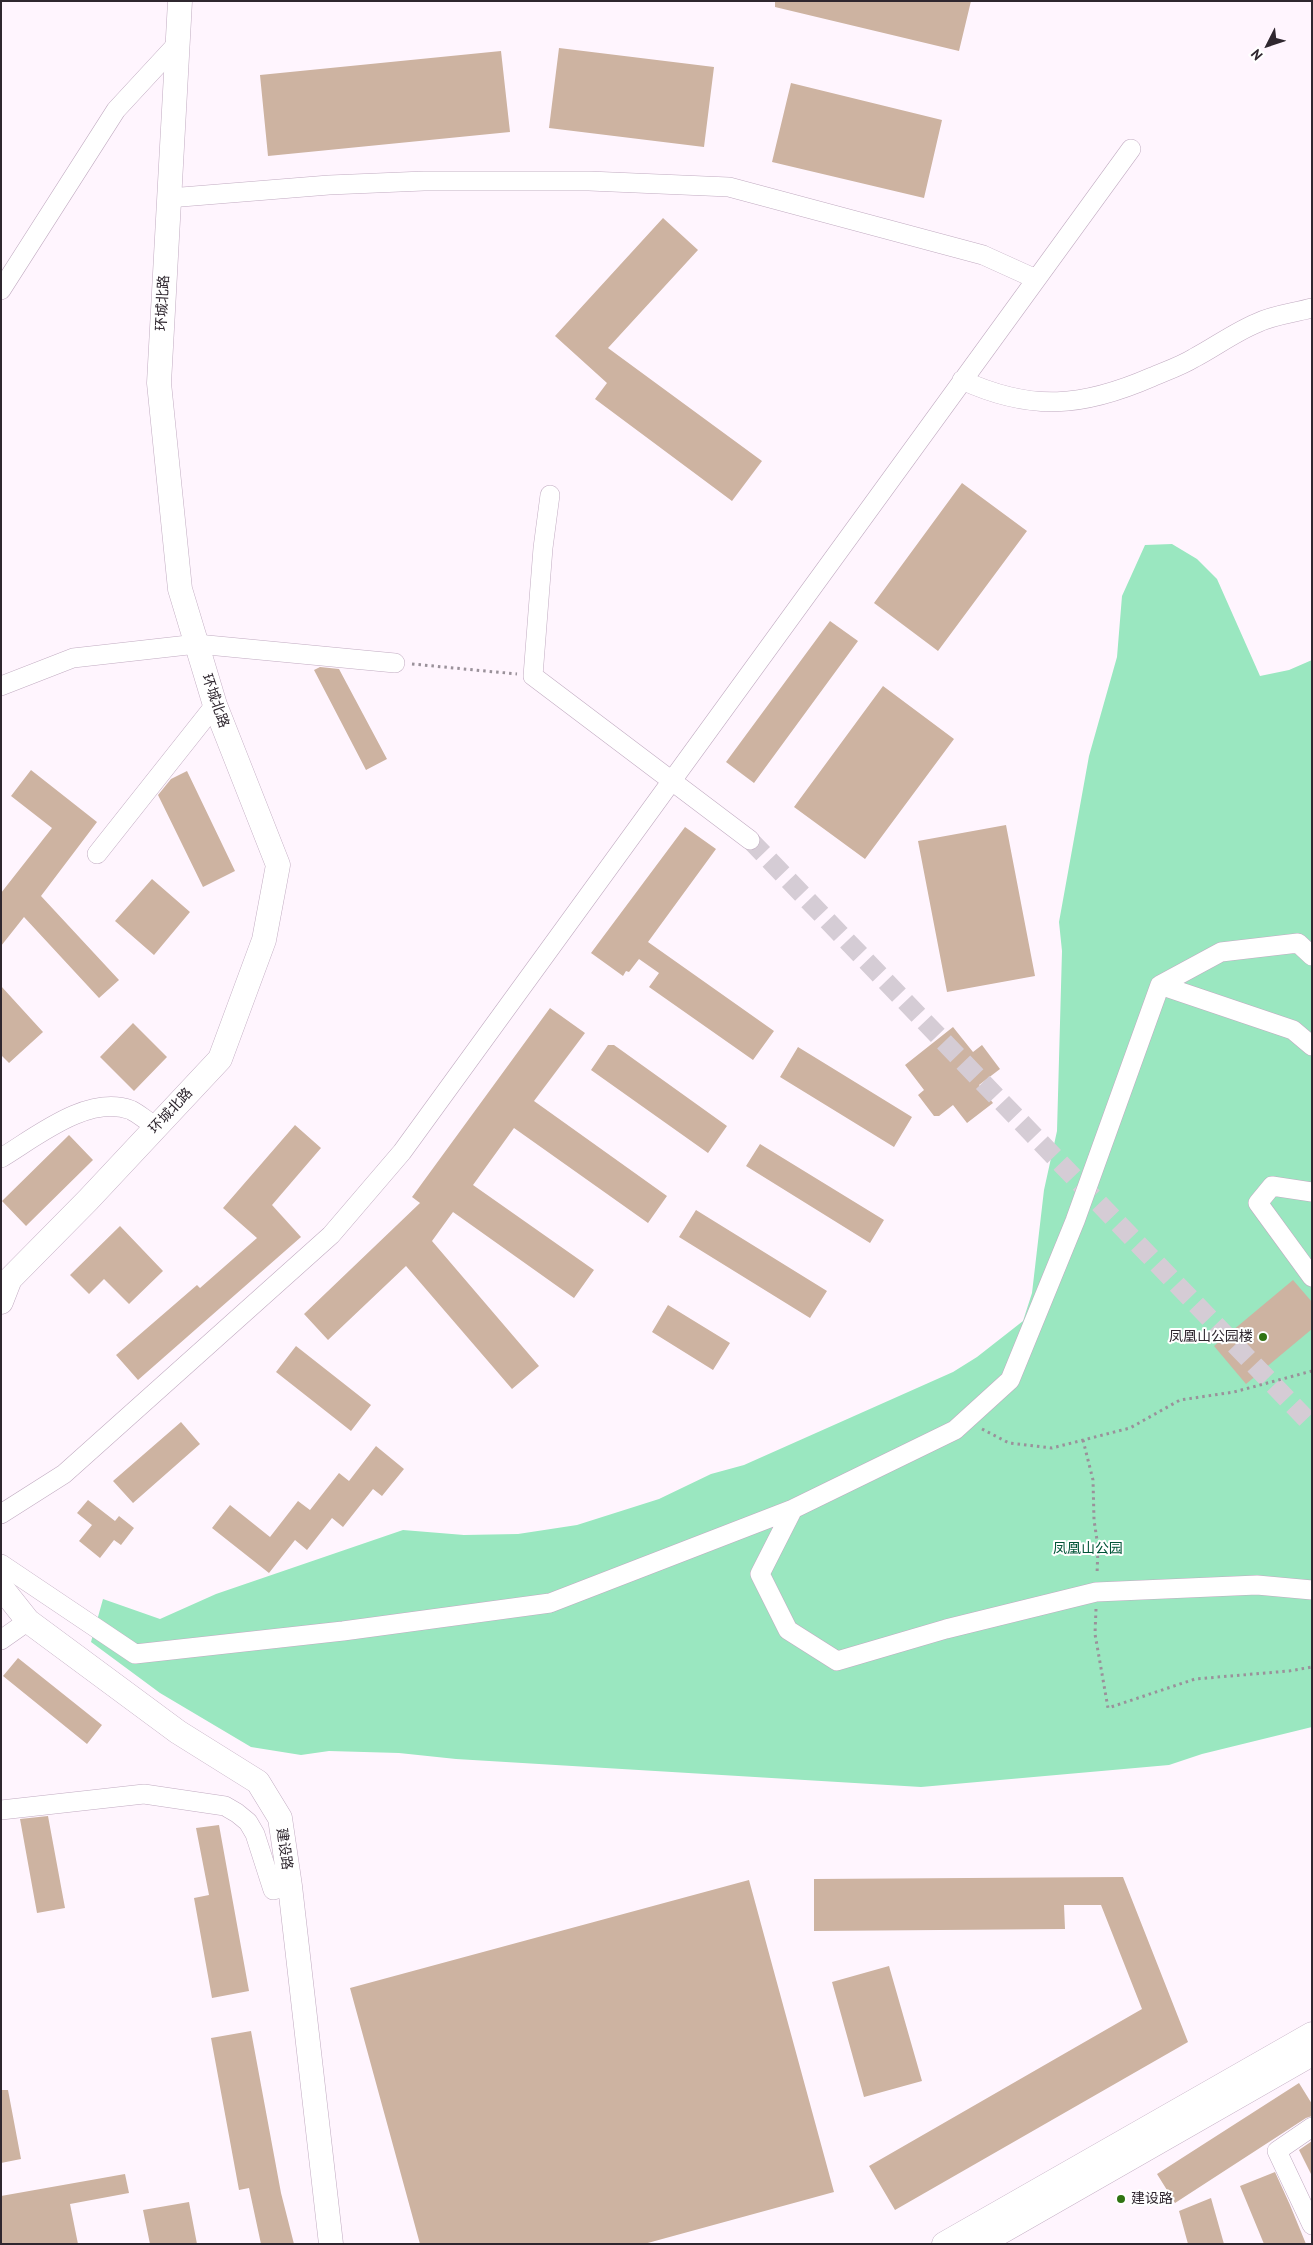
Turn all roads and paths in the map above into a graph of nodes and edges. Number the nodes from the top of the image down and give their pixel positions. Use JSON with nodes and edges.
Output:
{"nodes":[{"id":1,"x":180,"y":1,"type":"edge"},
{"id":2,"x":177,"y":44,"type":"junction"},
{"id":3,"x":1131,"y":148,"type":"dead end"},
{"id":4,"x":169,"y":198,"type":"junction"},
{"id":5,"x":1036,"y":279,"type":"junction"},
{"id":6,"x":1,"y":290,"type":"edge"},
{"id":7,"x":1312,"y":308,"type":"edge"},
{"id":8,"x":962,"y":380,"type":"junction"},
{"id":9,"x":550,"y":495,"type":"dead end"},
{"id":10,"x":196,"y":644,"type":"junction"},
{"id":11,"x":395,"y":663,"type":"joint"},
{"id":12,"x":533,"y":676,"type":"junction"},
{"id":13,"x":1,"y":686,"type":"edge"},
{"id":14,"x":215,"y":705,"type":"junction"},
{"id":15,"x":671,"y":781,"type":"junction"},
{"id":16,"x":750,"y":840,"type":"tunnel mouth"},
{"id":17,"x":97,"y":854,"type":"dead end"},
{"id":18,"x":1312,"y":956,"type":"edge"},
{"id":19,"x":1160,"y":985,"type":"junction"},
{"id":20,"x":1312,"y":1046,"type":"edge"},
{"id":21,"x":156,"y":1127,"type":"junction"},
{"id":22,"x":1,"y":1158,"type":"edge"},
{"id":23,"x":1312,"y":1192,"type":"edge"},
{"id":24,"x":1312,"y":1277,"type":"edge"},
{"id":25,"x":1,"y":1302,"type":"edge"},
{"id":26,"x":1312,"y":1371,"type":"edge"},
{"id":27,"x":965,"y":1421,"type":"junction"},
{"id":28,"x":1083,"y":1440,"type":"junction"},
{"id":29,"x":793,"y":1509,"type":"junction"},
{"id":30,"x":1,"y":1514,"type":"edge"},
{"id":31,"x":1,"y":1564,"type":"edge"},
{"id":32,"x":1,"y":1587,"type":"edge"},
{"id":33,"x":1312,"y":1590,"type":"edge"},
{"id":34,"x":1096,"y":1592,"type":"junction"},
{"id":35,"x":28,"y":1621,"type":"junction"},
{"id":36,"x":1,"y":1640,"type":"edge"},
{"id":37,"x":1312,"y":1667,"type":"edge"},
{"id":38,"x":1,"y":1810,"type":"edge"},
{"id":39,"x":290,"y":1886,"type":"junction"},
{"id":40,"x":1312,"y":2034,"type":"edge"},
{"id":41,"x":1309,"y":2062,"type":"edge"},
{"id":42,"x":1312,"y":2127,"type":"edge"},
{"id":43,"x":1312,"y":2226,"type":"edge"},
{"id":44,"x":331,"y":2244,"type":"edge"},
{"id":45,"x":944,"y":2244,"type":"edge"},
{"id":46,"x":980,"y":2244,"type":"edge"}],
"edges":[{"from":1,"to":2,"type":"main road","name":"环城北路"},
{"from":2,"to":4,"type":"main road","name":"环城北路"},
{"from":2,"to":6,"type":"street"},
{"from":3,"to":5,"type":"street"},
{"from":4,"to":5,"type":"street"},
{"from":4,"to":10,"type":"main road","name":"环城北路"},
{"from":5,"to":8,"type":"street"},
{"from":7,"to":8,"type":"street"},
{"from":8,"to":15,"type":"street"},
{"from":9,"to":12,"type":"street"},
{"from":10,"to":11,"type":"street"},
{"from":10,"to":13,"type":"street"},
{"from":10,"to":14,"type":"main road","name":"环城北路"},
{"from":11,"to":12,"type":"path"},
{"from":12,"to":15,"type":"street"},
{"from":14,"to":17,"type":"street"},
{"from":14,"to":21,"type":"main road","name":"环城北路"},
{"from":15,"to":16,"type":"street"},
{"from":15,"to":30,"type":"street"},
{"from":18,"to":19,"type":"street"},
{"from":19,"to":20,"type":"street"},
{"from":19,"to":27,"type":"street"},
{"from":21,"to":22,"type":"street"},
{"from":21,"to":25,"type":"main road","name":"环城北路"},
{"from":23,"to":24,"type":"street"},
{"from":26,"to":28,"type":"path"},
{"from":27,"to":28,"type":"path"},
{"from":27,"to":29,"type":"street"},
{"from":28,"to":34,"type":"path"},
{"from":29,"to":31,"type":"street"},
{"from":29,"to":34,"type":"street"},
{"from":32,"to":35,"type":"main road","name":"建设路"},
{"from":33,"to":34,"type":"street"},
{"from":34,"to":37,"type":"path"},
{"from":35,"to":36,"type":"street"},
{"from":35,"to":39,"type":"main road","name":"建设路"},
{"from":38,"to":39,"type":"street"},
{"from":39,"to":44,"type":"main road","name":"建设路"},
{"from":40,"to":45,"type":"main road"},
{"from":41,"to":46,"type":"main road"},
{"from":42,"to":43,"type":"street"}]}
